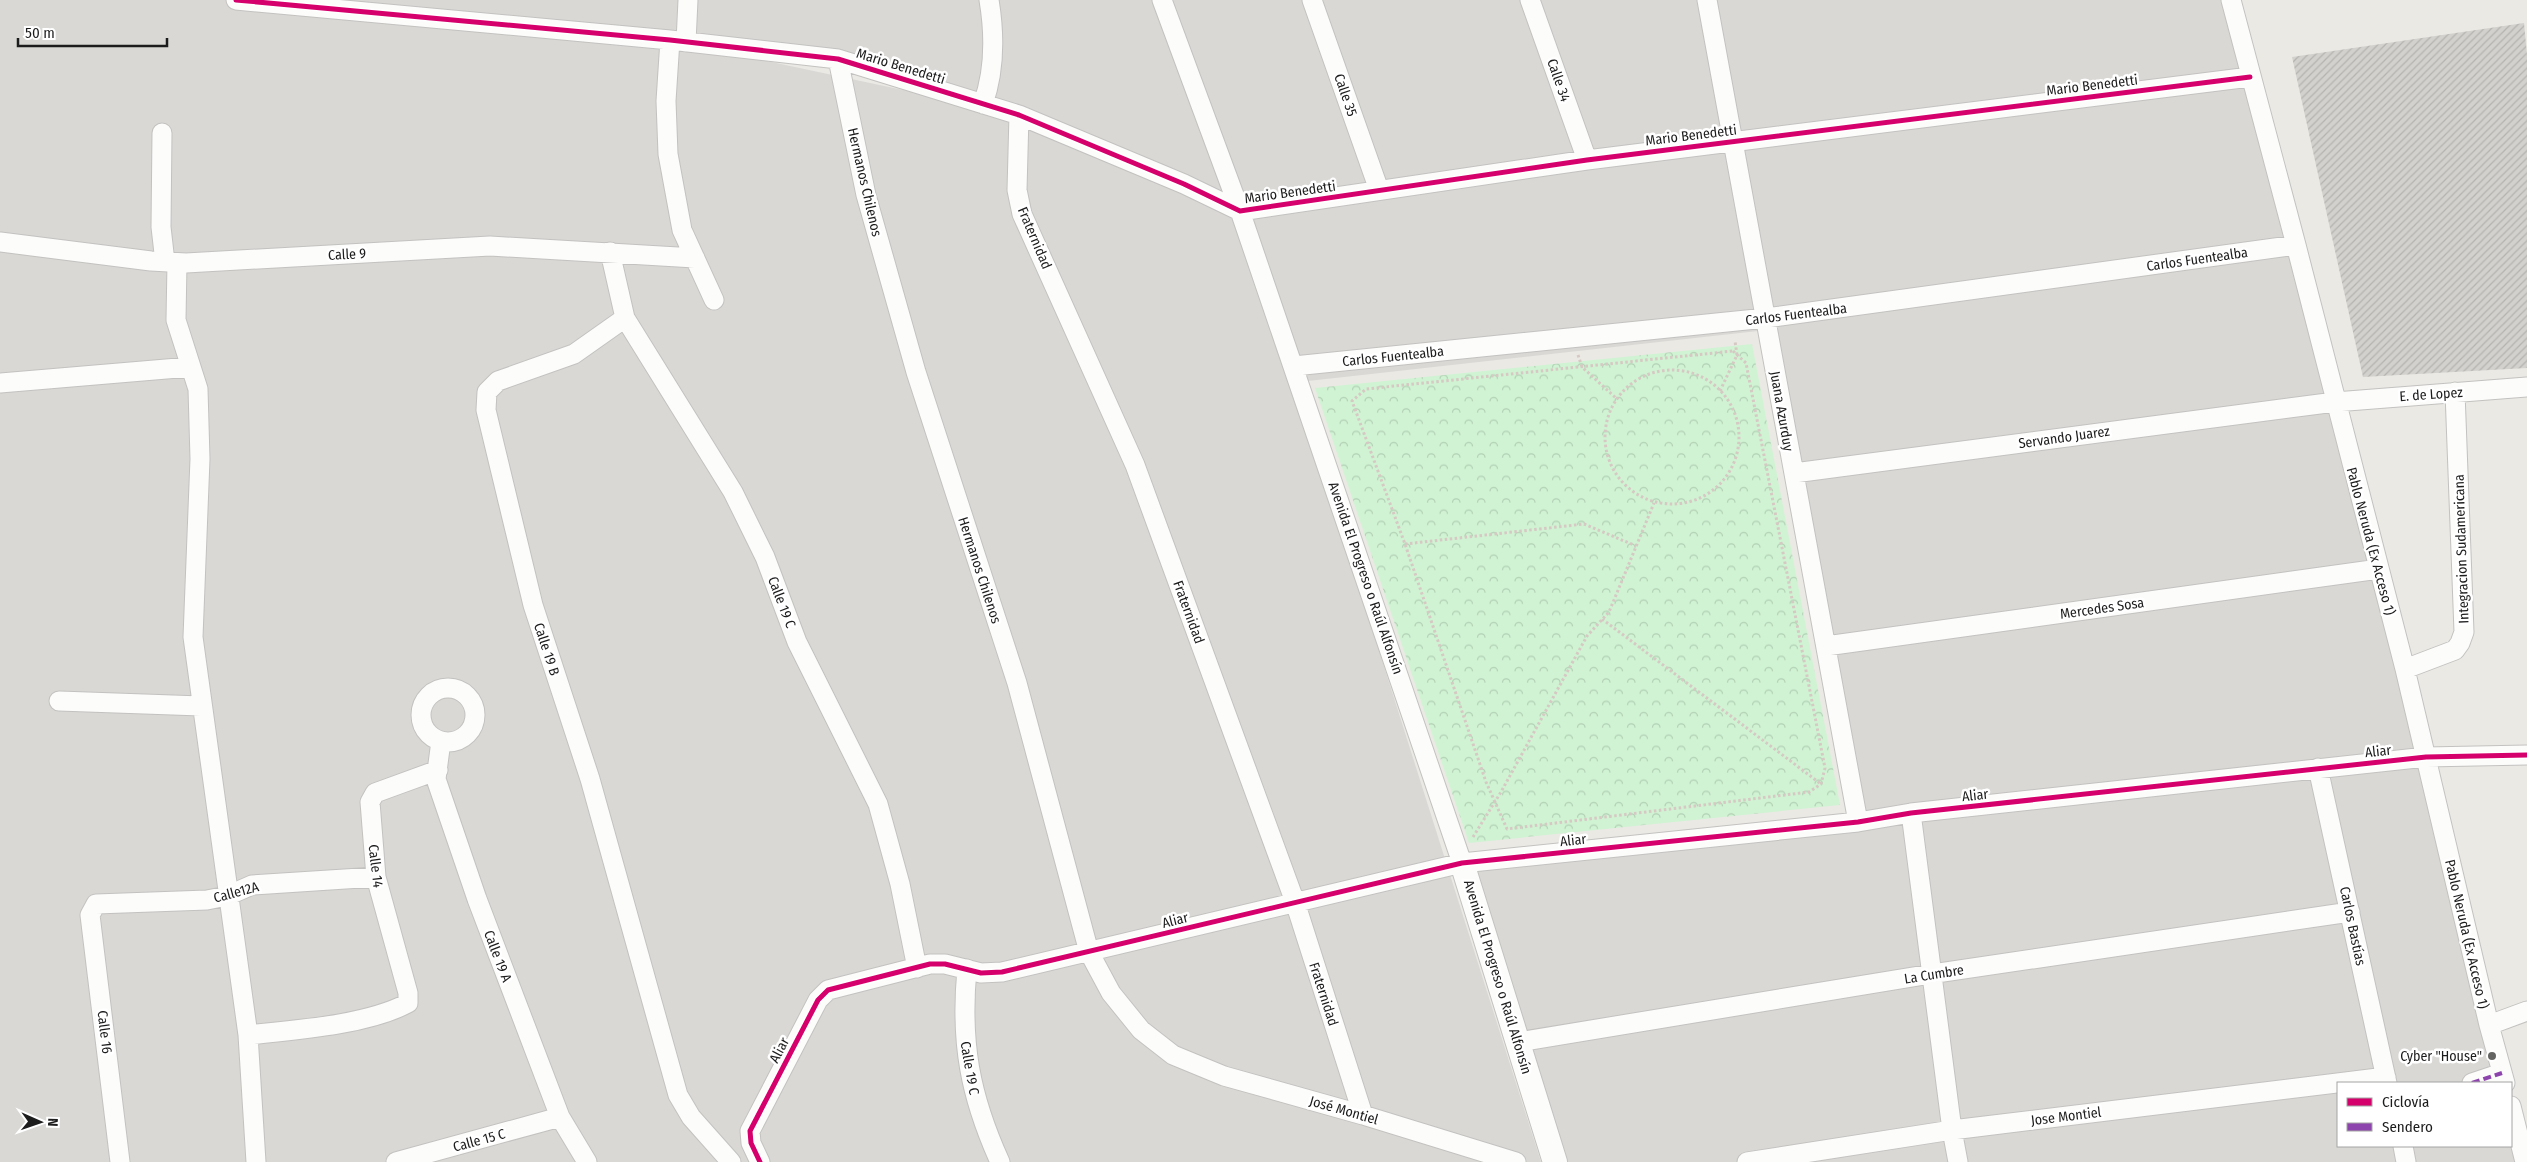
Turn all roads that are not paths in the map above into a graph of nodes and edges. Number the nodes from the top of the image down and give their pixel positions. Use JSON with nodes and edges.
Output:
{"nodes":[{"id":1,"x":236,"y":0,"type":"edge"},
{"id":2,"x":688,"y":0,"type":"edge"},
{"id":3,"x":989,"y":0,"type":"edge"},
{"id":4,"x":1162,"y":0,"type":"edge"},
{"id":5,"x":1312,"y":0,"type":"edge"},
{"id":6,"x":1530,"y":0,"type":"edge"},
{"id":7,"x":1707,"y":0,"type":"edge"},
{"id":8,"x":2231,"y":0,"type":"edge"},
{"id":9,"x":678,"y":41,"type":"junction"},
{"id":10,"x":838,"y":58,"type":"junction"},
{"id":11,"x":2250,"y":77,"type":"junction"},
{"id":12,"x":983,"y":104,"type":"junction"},
{"id":13,"x":1019,"y":115,"type":"junction"},
{"id":14,"x":162,"y":133,"type":"dead end"},
{"id":15,"x":1733,"y":141,"type":"junction"},
{"id":16,"x":1586,"y":160,"type":"junction"},
{"id":17,"x":1379,"y":190,"type":"junction"},
{"id":18,"x":1240,"y":211,"type":"junction"},
{"id":19,"x":0,"y":242,"type":"edge"},
{"id":20,"x":2296,"y":245,"type":"junction"},
{"id":21,"x":610,"y":252,"type":"junction"},
{"id":22,"x":695,"y":258,"type":"junction"},
{"id":23,"x":171,"y":262,"type":"junction"},
{"id":24,"x":714,"y":300,"type":"dead end"},
{"id":25,"x":625,"y":318,"type":"junction"},
{"id":26,"x":1766,"y":318,"type":"junction"},
{"id":27,"x":1294,"y":366,"type":"junction"},
{"id":28,"x":190,"y":367,"type":"junction"},
{"id":29,"x":0,"y":383,"type":"edge"},
{"id":30,"x":2527,"y":388,"type":"edge"},
{"id":31,"x":2455,"y":392,"type":"junction"},
{"id":32,"x":2335,"y":402,"type":"junction"},
{"id":33,"x":1794,"y":473,"type":"junction"},
{"id":34,"x":2378,"y":569,"type":"junction"},
{"id":35,"x":1826,"y":646,"type":"junction"},
{"id":36,"x":2405,"y":669,"type":"junction"},
{"id":37,"x":59,"y":701,"type":"dead end"},
{"id":38,"x":201,"y":706,"type":"junction"},
{"id":39,"x":441,"y":741,"type":"dead end"},
{"id":40,"x":2527,"y":755,"type":"edge"},
{"id":41,"x":2426,"y":757,"type":"junction"},
{"id":42,"x":2318,"y":768,"type":"junction"},
{"id":43,"x":438,"y":770,"type":"junction"},
{"id":44,"x":1911,"y":813,"type":"junction"},
{"id":45,"x":1858,"y":822,"type":"junction"},
{"id":46,"x":1461,"y":858,"type":"junction"},
{"id":47,"x":376,"y":877,"type":"junction"},
{"id":48,"x":227,"y":896,"type":"junction"},
{"id":49,"x":1294,"y":902,"type":"junction"},
{"id":50,"x":96,"y":904,"type":"joint"},
{"id":51,"x":2350,"y":912,"type":"junction"},
{"id":52,"x":1090,"y":952,"type":"junction"},
{"id":53,"x":916,"y":968,"type":"junction"},
{"id":54,"x":968,"y":970,"type":"junction"},
{"id":55,"x":1931,"y":974,"type":"junction"},
{"id":56,"x":2527,"y":1011,"type":"edge"},
{"id":57,"x":2489,"y":1024,"type":"junction"},
{"id":58,"x":248,"y":1035,"type":"junction"},
{"id":59,"x":1518,"y":1042,"type":"junction"},
{"id":60,"x":1173,"y":1055,"type":"joint"},
{"id":61,"x":2504,"y":1078,"type":"edge"},
{"id":62,"x":2387,"y":1080,"type":"edge"},
{"id":63,"x":2370,"y":1082,"type":"edge"},
{"id":64,"x":2478,"y":1082,"type":"edge"},
{"id":65,"x":2337,"y":1086,"type":"edge"},
{"id":66,"x":2512,"y":1110,"type":"edge"},
{"id":67,"x":1363,"y":1115,"type":"junction"},
{"id":68,"x":560,"y":1117,"type":"junction"},
{"id":69,"x":1952,"y":1130,"type":"junction"},
{"id":70,"x":2403,"y":1147,"type":"edge"},
{"id":71,"x":120,"y":1162,"type":"edge"},
{"id":72,"x":256,"y":1162,"type":"edge"},
{"id":73,"x":396,"y":1162,"type":"edge"},
{"id":74,"x":587,"y":1162,"type":"edge"},
{"id":75,"x":731,"y":1162,"type":"edge"},
{"id":76,"x":760,"y":1162,"type":"edge"},
{"id":77,"x":1000,"y":1162,"type":"edge"},
{"id":78,"x":1516,"y":1162,"type":"edge"},
{"id":79,"x":1555,"y":1162,"type":"edge"},
{"id":80,"x":1747,"y":1162,"type":"edge"},
{"id":81,"x":1958,"y":1162,"type":"edge"},
{"id":82,"x":2406,"y":1162,"type":"edge"},
{"id":83,"x":2526,"y":1162,"type":"edge"}],
"edges":[{"from":1,"to":9,"type":"street","name":"Mario Benedetti"},
{"from":2,"to":9,"type":"street"},
{"from":3,"to":12,"type":"street"},
{"from":4,"to":18,"type":"street","name":"Avenida El Progreso o Raúl Alfonsín"},
{"from":5,"to":17,"type":"street","name":"Calle 35"},
{"from":6,"to":16,"type":"street","name":"Calle 34"},
{"from":7,"to":15,"type":"street","name":"Juana Azurduy"},
{"from":8,"to":11,"type":"street","name":"Pablo Neruda (Ex Acceso 1)"},
{"from":9,"to":10,"type":"street","name":"Mario Benedetti"},
{"from":9,"to":22,"type":"street"},
{"from":10,"to":12,"type":"street","name":"Mario Benedetti"},
{"from":10,"to":52,"type":"street","name":"Hermanos Chilenos"},
{"from":11,"to":15,"type":"street","name":"Mario Benedetti"},
{"from":11,"to":20,"type":"street","name":"Pablo Neruda (Ex Acceso 1)"},
{"from":12,"to":13,"type":"street","name":"Mario Benedetti"},
{"from":13,"to":18,"type":"street","name":"Mario Benedetti"},
{"from":13,"to":49,"type":"street","name":"Fraternidad"},
{"from":14,"to":23,"type":"street"},
{"from":15,"to":16,"type":"street","name":"Mario Benedetti"},
{"from":15,"to":26,"type":"street","name":"Juana Azurduy"},
{"from":16,"to":17,"type":"street","name":"Mario Benedetti"},
{"from":17,"to":18,"type":"street","name":"Mario Benedetti"},
{"from":18,"to":27,"type":"street","name":"Avenida El Progreso o Raúl Alfonsín"},
{"from":19,"to":23,"type":"street","name":"Calle 9"},
{"from":20,"to":26,"type":"street","name":"Carlos Fuentealba"},
{"from":20,"to":32,"type":"street","name":"Pablo Neruda (Ex Acceso 1)"},
{"from":21,"to":22,"type":"street","name":"Calle 9"},
{"from":21,"to":23,"type":"street","name":"Calle 9"},
{"from":21,"to":25,"type":"street","name":"Calle 19 C"},
{"from":22,"to":24,"type":"street"},
{"from":23,"to":28,"type":"street"},
{"from":25,"to":53,"type":"street","name":"Calle 19 C"},
{"from":25,"to":75,"type":"street","name":"Calle 19 B"},
{"from":26,"to":27,"type":"street","name":"Carlos Fuentealba"},
{"from":26,"to":33,"type":"street","name":"Juana Azurduy"},
{"from":27,"to":46,"type":"street","name":"Avenida El Progreso o Raúl Alfonsín"},
{"from":28,"to":29,"type":"street"},
{"from":28,"to":38,"type":"street"},
{"from":30,"to":31,"type":"street","name":"E. de Lopez"},
{"from":31,"to":32,"type":"street","name":"E. de Lopez"},
{"from":31,"to":36,"type":"street","name":"Integracion Sudamericana"},
{"from":32,"to":33,"type":"street","name":"Servando Juarez"},
{"from":32,"to":34,"type":"street","name":"Pablo Neruda (Ex Acceso 1)"},
{"from":33,"to":35,"type":"street","name":"Juana Azurduy"},
{"from":34,"to":35,"type":"street","name":"Mercedes Sosa"},
{"from":34,"to":36,"type":"street","name":"Pablo Neruda (Ex Acceso 1)"},
{"from":35,"to":45,"type":"street","name":"Juana Azurduy"},
{"from":36,"to":41,"type":"street","name":"Pablo Neruda (Ex Acceso 1)"},
{"from":37,"to":38,"type":"street"},
{"from":38,"to":48,"type":"street"},
{"from":39,"to":43,"type":"street","name":"Calle 19 A"},
{"from":40,"to":41,"type":"street","name":"Aliar"},
{"from":41,"to":42,"type":"street","name":"Aliar"},
{"from":41,"to":57,"type":"street","name":"Pablo Neruda (Ex Acceso 1)"},
{"from":42,"to":44,"type":"street","name":"Aliar"},
{"from":42,"to":51,"type":"street","name":"Carlos Bastías"},
{"from":43,"to":47,"type":"street","name":"Calle 14"},
{"from":43,"to":68,"type":"street","name":"Calle 19 A"},
{"from":44,"to":45,"type":"street","name":"Aliar"},
{"from":44,"to":55,"type":"street"},
{"from":45,"to":46,"type":"street","name":"Aliar"},
{"from":46,"to":49,"type":"street","name":"Aliar"},
{"from":46,"to":59,"type":"street","name":"Avenida El Progreso o Raúl Alfonsín"},
{"from":47,"to":48,"type":"street","name":"Calle12A"},
{"from":47,"to":58,"type":"street","name":"Calle 14"},
{"from":48,"to":50,"type":"street","name":"Calle12A"},
{"from":48,"to":58,"type":"street"},
{"from":49,"to":52,"type":"street","name":"Aliar"},
{"from":49,"to":67,"type":"street","name":"Fraternidad"},
{"from":50,"to":71,"type":"street","name":"Calle 16"},
{"from":51,"to":55,"type":"street","name":"La Cumbre"},
{"from":51,"to":62,"type":"street","name":"Carlos Bastías"},
{"from":52,"to":54,"type":"street","name":"Aliar"},
{"from":52,"to":60,"type":"street","name":"Hermanos Chilenos"},
{"from":53,"to":54,"type":"street","name":"Aliar"},
{"from":53,"to":76,"type":"street","name":"Aliar"},
{"from":54,"to":77,"type":"street","name":"Calle 19 C"},
{"from":55,"to":59,"type":"street","name":"La Cumbre"},
{"from":55,"to":69,"type":"street"},
{"from":56,"to":57,"type":"street"},
{"from":57,"to":61,"type":"street","name":"Pablo Neruda (Ex Acceso 1)"},
{"from":58,"to":72,"type":"street"},
{"from":59,"to":79,"type":"street","name":"Avenida El Progreso o Raúl Alfonsín"},
{"from":60,"to":67,"type":"street","name":"José Montiel"},
{"from":61,"to":64,"type":"street"},
{"from":62,"to":63,"type":"street","name":"Jose Montiel"},
{"from":65,"to":69,"type":"street","name":"Jose Montiel"},
{"from":66,"to":83,"type":"street"},
{"from":67,"to":78,"type":"street","name":"José Montiel"},
{"from":68,"to":73,"type":"street","name":"Calle 15 C"},
{"from":68,"to":74,"type":"street","name":"Calle 19 A"},
{"from":69,"to":80,"type":"street","name":"Jose Montiel"},
{"from":69,"to":81,"type":"street"},
{"from":70,"to":82,"type":"street"}]}
